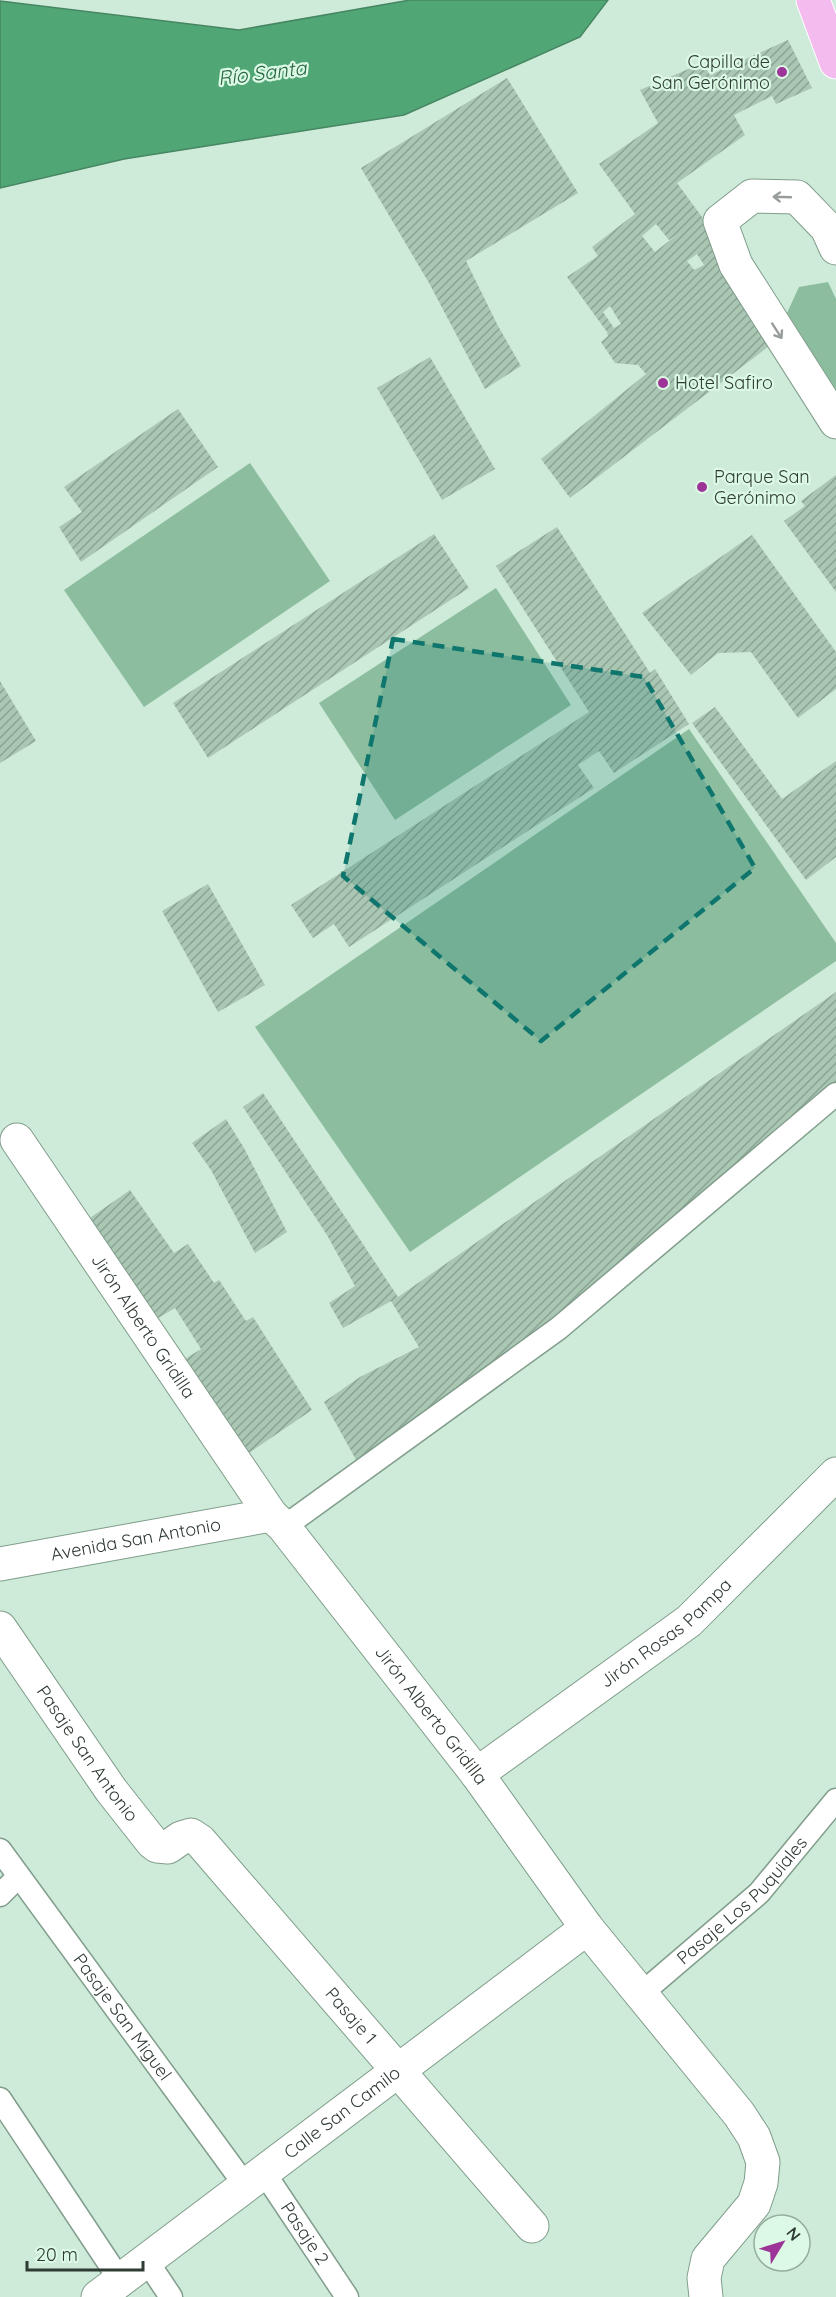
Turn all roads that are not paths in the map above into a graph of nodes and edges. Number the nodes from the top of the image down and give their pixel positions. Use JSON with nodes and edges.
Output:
{"nodes":[{"id":1,"x":813,"y":0,"type":"edge"},
{"id":2,"x":836,"y":62,"type":"edge"},
{"id":3,"x":836,"y":248,"type":"edge"},
{"id":4,"x":836,"y":422,"type":"edge"},
{"id":5,"x":836,"y":1094,"type":"edge"},
{"id":6,"x":17,"y":1140,"type":"dead end"},
{"id":7,"x":836,"y":1474,"type":"edge"},
{"id":8,"x":278,"y":1521,"type":"junction"},
{"id":9,"x":0,"y":1564,"type":"edge"},
{"id":10,"x":0,"y":1628,"type":"edge"},
{"id":11,"x":477,"y":1774,"type":"junction"},
{"id":12,"x":836,"y":1800,"type":"edge"},
{"id":13,"x":191,"y":1835,"type":"joint"},
{"id":14,"x":0,"y":1850,"type":"edge"},
{"id":15,"x":18,"y":1877,"type":"junction"},
{"id":16,"x":0,"y":1894,"type":"edge"},
{"id":17,"x":587,"y":1928,"type":"junction"},
{"id":18,"x":641,"y":1994,"type":"junction"},
{"id":19,"x":397,"y":2071,"type":"junction"},
{"id":20,"x":0,"y":2099,"type":"edge"},
{"id":21,"x":254,"y":2178,"type":"junction"},
{"id":22,"x":532,"y":2226,"type":"dead end"},
{"id":23,"x":147,"y":2261,"type":"junction"},
{"id":24,"x":109,"y":2288,"type":"edge"},
{"id":25,"x":171,"y":2297,"type":"edge"},
{"id":26,"x":346,"y":2297,"type":"edge"},
{"id":27,"x":706,"y":2297,"type":"edge"}],
"edges":[{"from":1,"to":2,"type":"main road"},
{"from":3,"to":4,"type":"street","one_way":true},
{"from":5,"to":8,"type":"lane"},
{"from":6,"to":8,"type":"street","name":"Jirón Alberto Gridilla"},
{"from":7,"to":11,"type":"street","name":"Jirón Rosas Pampa"},
{"from":8,"to":9,"type":"street","name":"Avenida San Antonio"},
{"from":8,"to":11,"type":"street","name":"Jirón Alberto Gridilla"},
{"from":10,"to":13,"type":"street","name":"Pasaje San Antonio"},
{"from":11,"to":17,"type":"street","name":"Jirón Alberto Gridilla"},
{"from":12,"to":18,"type":"lane","name":"Pasaje Los Puquiales"},
{"from":13,"to":19,"type":"street","name":"Pasaje 1"},
{"from":14,"to":15,"type":"lane","name":"Pasaje San Miguel"},
{"from":15,"to":16,"type":"lane"},
{"from":15,"to":21,"type":"lane","name":"Pasaje San Miguel"},
{"from":17,"to":18,"type":"street","name":"Jirón Alberto Gridilla"},
{"from":17,"to":19,"type":"street","name":"Calle San Camilo"},
{"from":18,"to":27,"type":"street","name":"Jirón Alberto Gridilla"},
{"from":19,"to":21,"type":"street","name":"Calle San Camilo"},
{"from":19,"to":22,"type":"street","name":"Pasaje 1"},
{"from":20,"to":24,"type":"lane"},
{"from":21,"to":23,"type":"street","name":"Calle San Camilo"},
{"from":21,"to":26,"type":"lane","name":"Pasaje 2"},
{"from":23,"to":24,"type":"street","name":"Calle San Camilo"},
{"from":23,"to":25,"type":"lane"}]}
